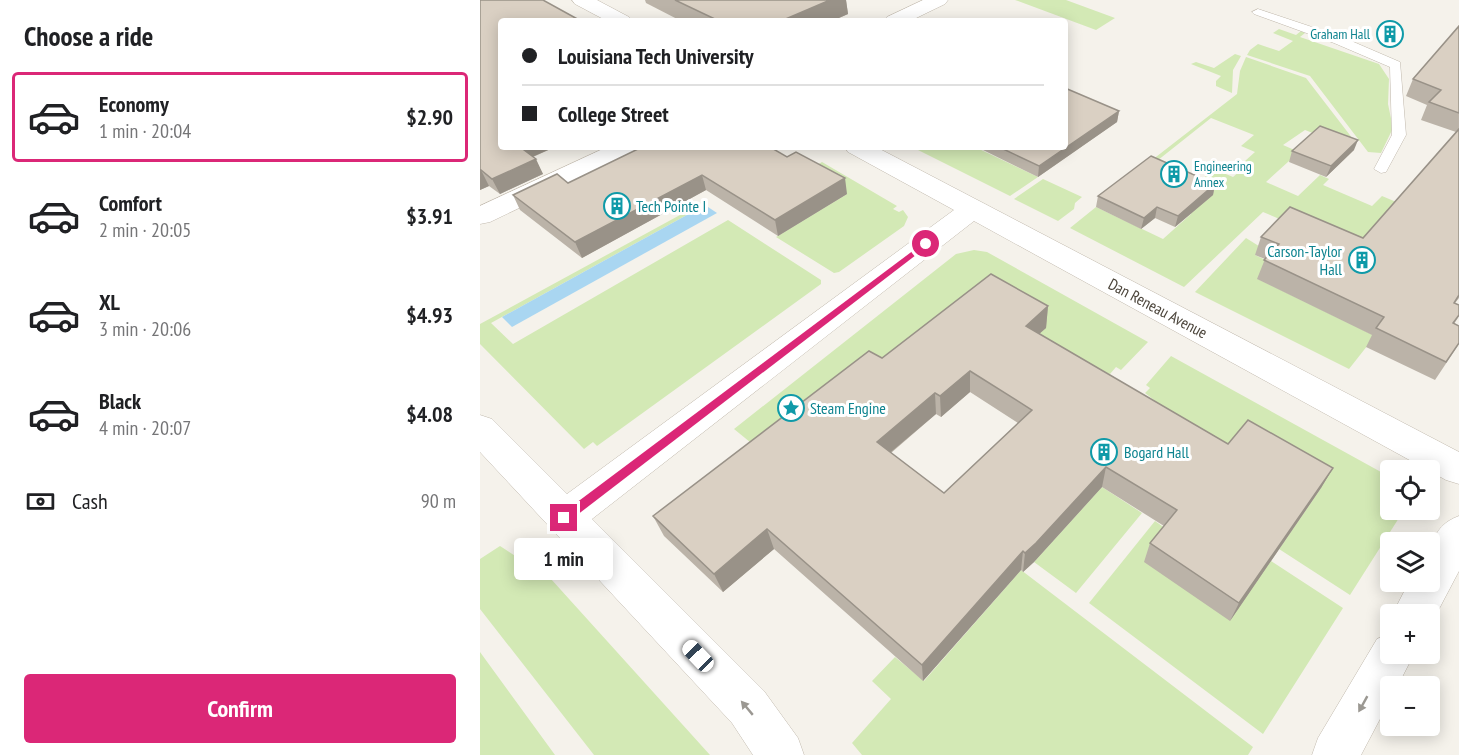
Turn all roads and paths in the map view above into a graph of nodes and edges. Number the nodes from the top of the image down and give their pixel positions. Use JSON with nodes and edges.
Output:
{"nodes":[{"id":1,"x":582,"y":0,"type":"edge"},
{"id":2,"x":938,"y":0,"type":"edge"},
{"id":3,"x":1258,"y":12,"type":"dead end"},
{"id":4,"x":616,"y":18,"type":"edge"},
{"id":5,"x":900,"y":18,"type":"edge"},
{"id":6,"x":621,"y":150,"type":"edge"},
{"id":7,"x":862,"y":150,"type":"edge"},
{"id":8,"x":1381,"y":169,"type":"dead end"},
{"id":9,"x":972,"y":210,"type":"junction"},
{"id":10,"x":480,"y":216,"type":"edge"},
{"id":11,"x":480,"y":429,"type":"edge"},
{"id":12,"x":1459,"y":469,"type":"edge"},
{"id":13,"x":564,"y":518,"type":"junction"},
{"id":14,"x":1459,"y":533,"type":"edge"},
{"id":15,"x":1419,"y":604,"type":"edge"},
{"id":16,"x":1386,"y":664,"type":"edge"},
{"id":17,"x":781,"y":755,"type":"edge"},
{"id":18,"x":1335,"y":755,"type":"edge"}],
"edges":[{"from":1,"to":4,"type":"street"},
{"from":2,"to":5,"type":"street"},
{"from":3,"to":8,"type":"lane"},
{"from":6,"to":10,"type":"street"},
{"from":7,"to":9,"type":"street","name":"Dan Reneau Avenue"},
{"from":9,"to":12,"type":"street","name":"Dan Reneau Avenue"},
{"from":9,"to":13,"type":"street"},
{"from":11,"to":13,"type":"street"},
{"from":17,"to":13,"type":"street","one_way":true},
{"from":14,"to":15,"type":"street"},
{"from":16,"to":18,"type":"street","one_way":true}]}
